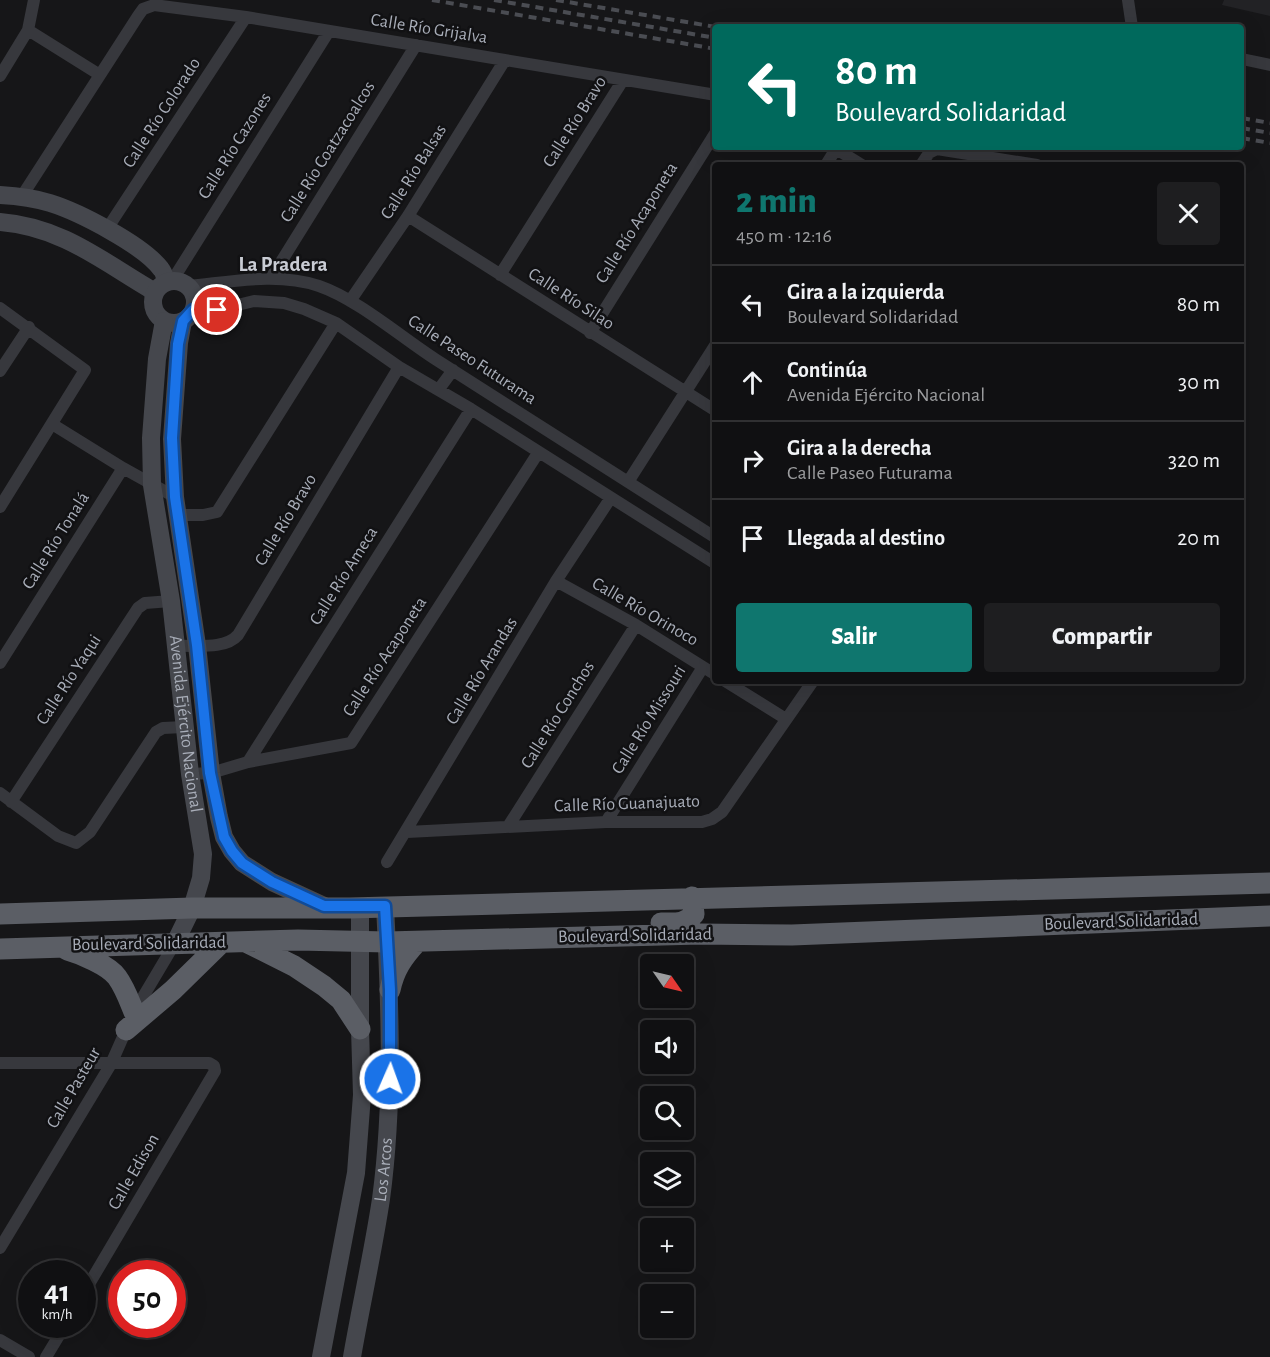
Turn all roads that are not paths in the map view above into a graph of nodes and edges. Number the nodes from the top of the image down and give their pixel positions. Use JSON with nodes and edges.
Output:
{"nodes":[{"id":1,"x":34,"y":0,"type":"edge"},
{"id":2,"x":1128,"y":0,"type":"edge"},
{"id":3,"x":246,"y":17,"type":"junction"},
{"id":4,"x":1132,"y":24,"type":"edge"},
{"id":5,"x":27,"y":30,"type":"junction"},
{"id":6,"x":329,"y":31,"type":"junction"},
{"id":7,"x":416,"y":45,"type":"junction"},
{"id":8,"x":505,"y":60,"type":"junction"},
{"id":9,"x":1244,"y":60,"type":"edge"},
{"id":10,"x":1270,"y":65,"type":"edge"},
{"id":11,"x":100,"y":75,"type":"junction"},
{"id":12,"x":0,"y":76,"type":"edge"},
{"id":13,"x":623,"y":80,"type":"junction"},
{"id":14,"x":712,"y":94,"type":"edge"},
{"id":15,"x":712,"y":138,"type":"edge"},
{"id":16,"x":838,"y":150,"type":"edge"},
{"id":17,"x":947,"y":150,"type":"edge"},
{"id":18,"x":857,"y":162,"type":"edge"},
{"id":19,"x":1010,"y":162,"type":"edge"},
{"id":20,"x":0,"y":195,"type":"edge"},
{"id":21,"x":22,"y":196,"type":"junction"},
{"id":22,"x":408,"y":216,"type":"junction"},
{"id":23,"x":0,"y":222,"type":"edge"},
{"id":24,"x":107,"y":229,"type":"junction"},
{"id":25,"x":500,"y":275,"type":"junction"},
{"id":26,"x":271,"y":278,"type":"junction"},
{"id":27,"x":170,"y":285,"type":"junction"},
{"id":28,"x":350,"y":301,"type":"junction"},
{"id":29,"x":0,"y":308,"type":"edge"},
{"id":30,"x":188,"y":315,"type":"junction"},
{"id":31,"x":164,"y":321,"type":"junction"},
{"id":32,"x":336,"y":323,"type":"junction"},
{"id":33,"x":29,"y":327,"type":"junction"},
{"id":34,"x":590,"y":333,"type":"junction"},
{"id":35,"x":712,"y":350,"type":"edge"},
{"id":36,"x":399,"y":367,"type":"junction"},
{"id":37,"x":453,"y":370,"type":"junction"},
{"id":38,"x":0,"y":371,"type":"edge"},
{"id":39,"x":439,"y":389,"type":"junction"},
{"id":40,"x":685,"y":393,"type":"junction"},
{"id":41,"x":471,"y":409,"type":"junction"},
{"id":42,"x":712,"y":409,"type":"edge"},
{"id":43,"x":52,"y":424,"type":"junction"},
{"id":44,"x":538,"y":453,"type":"junction"},
{"id":45,"x":590,"y":458,"type":"junction"},
{"id":46,"x":123,"y":468,"type":"junction"},
{"id":47,"x":578,"y":477,"type":"junction"},
{"id":48,"x":628,"y":482,"type":"junction"},
{"id":49,"x":152,"y":484,"type":"junction"},
{"id":50,"x":646,"y":493,"type":"junction"},
{"id":51,"x":610,"y":499,"type":"junction"},
{"id":52,"x":177,"y":506,"type":"junction"},
{"id":53,"x":0,"y":507,"type":"edge"},
{"id":54,"x":633,"y":513,"type":"junction"},
{"id":55,"x":712,"y":535,"type":"edge"},
{"id":56,"x":712,"y":562,"type":"edge"},
{"id":57,"x":556,"y":581,"type":"junction"},
{"id":58,"x":171,"y":601,"type":"junction"},
{"id":59,"x":636,"y":625,"type":"junction"},
{"id":60,"x":197,"y":645,"type":"junction"},
{"id":61,"x":176,"y":646,"type":"junction"},
{"id":62,"x":0,"y":663,"type":"edge"},
{"id":63,"x":704,"y":668,"type":"junction"},
{"id":64,"x":712,"y":673,"type":"edge"},
{"id":65,"x":730,"y":684,"type":"edge"},
{"id":66,"x":811,"y":684,"type":"edge"},
{"id":67,"x":786,"y":719,"type":"junction"},
{"id":68,"x":184,"y":727,"type":"junction"},
{"id":69,"x":248,"y":762,"type":"junction"},
{"id":70,"x":210,"y":773,"type":"junction"},
{"id":71,"x":190,"y":774,"type":"junction"},
{"id":72,"x":0,"y":793,"type":"edge"},
{"id":73,"x":11,"y":802,"type":"junction"},
{"id":74,"x":606,"y":822,"type":"junction"},
{"id":75,"x":509,"y":825,"type":"junction"},
{"id":76,"x":407,"y":832,"type":"junction"},
{"id":77,"x":387,"y":862,"type":"dead end"},
{"id":78,"x":1270,"y":883,"type":"edge"},
{"id":79,"x":692,"y":897,"type":"junction"},
{"id":80,"x":324,"y":906,"type":"junction"},
{"id":81,"x":385,"y":906,"type":"junction"},
{"id":82,"x":360,"y":907,"type":"junction"},
{"id":83,"x":192,"y":908,"type":"junction"},
{"id":84,"x":0,"y":914,"type":"edge"},
{"id":85,"x":1270,"y":916,"type":"edge"},
{"id":86,"x":542,"y":938,"type":"junction"},
{"id":87,"x":245,"y":941,"type":"junction"},
{"id":88,"x":360,"y":942,"type":"junction"},
{"id":89,"x":387,"y":942,"type":"junction"},
{"id":90,"x":417,"y":942,"type":"junction"},
{"id":91,"x":175,"y":943,"type":"junction"},
{"id":92,"x":221,"y":944,"type":"junction"},
{"id":93,"x":54,"y":946,"type":"junction"},
{"id":94,"x":0,"y":949,"type":"edge"},
{"id":95,"x":390,"y":990,"type":"junction"},
{"id":96,"x":130,"y":1021,"type":"junction"},
{"id":97,"x":360,"y":1029,"type":"junction"},
{"id":98,"x":0,"y":1063,"type":"edge"},
{"id":99,"x":111,"y":1064,"type":"junction"},
{"id":100,"x":0,"y":1248,"type":"edge"},
{"id":101,"x":96,"y":1272,"type":"edge"},
{"id":102,"x":58,"y":1338,"type":"edge"},
{"id":103,"x":0,"y":1340,"type":"edge"},
{"id":104,"x":29,"y":1357,"type":"edge"},
{"id":105,"x":46,"y":1357,"type":"edge"},
{"id":106,"x":321,"y":1357,"type":"edge"},
{"id":107,"x":352,"y":1357,"type":"edge"}],
"edges":[{"from":1,"to":5,"type":"street"},
{"from":2,"to":4,"type":"street"},
{"from":3,"to":6,"type":"street","name":"Calle Río Grijalva"},
{"from":3,"to":11,"type":"street","name":"Calle Río Grijalva"},
{"from":3,"to":24,"type":"street","name":"Calle Río Colorado"},
{"from":5,"to":11,"type":"street"},
{"from":5,"to":12,"type":"street"},
{"from":6,"to":7,"type":"street","name":"Calle Río Grijalva"},
{"from":6,"to":27,"type":"street","name":"Calle Río Cazones"},
{"from":7,"to":8,"type":"street","name":"Calle Río Grijalva"},
{"from":7,"to":26,"type":"street","name":"Calle Río Coatzacoalcos"},
{"from":8,"to":13,"type":"street","name":"Calle Río Grijalva"},
{"from":8,"to":22,"type":"street","name":"Calle Río Balsas"},
{"from":9,"to":10,"type":"street"},
{"from":11,"to":21,"type":"street","name":"Calle Río Grijalva"},
{"from":13,"to":14,"type":"street","name":"Calle Río Grijalva"},
{"from":13,"to":25,"type":"street","name":"Calle Río Bravo"},
{"from":15,"to":34,"type":"street","name":"Calle Río Acaponeta"},
{"from":16,"to":18,"type":"street"},
{"from":17,"to":19,"type":"street"},
{"from":20,"to":21,"type":"main road"},
{"from":21,"to":24,"type":"main road"},
{"from":22,"to":25,"type":"street","name":"Calle Río Silao"},
{"from":22,"to":28,"type":"street","name":"Calle Río Balsas"},
{"from":23,"to":27,"type":"main road"},
{"from":24,"to":27,"type":"main road"},
{"from":25,"to":34,"type":"street","name":"Calle Río Silao"},
{"from":26,"to":27,"type":"street","name":"Calle Paseo Futurama"},
{"from":26,"to":28,"type":"street","name":"Calle Paseo Futurama"},
{"from":27,"to":30,"type":"main road"},
{"from":27,"to":31,"type":"main road"},
{"from":28,"to":37,"type":"street","name":"Calle Paseo Futurama"},
{"from":29,"to":33,"type":"street"},
{"from":30,"to":31,"type":"main road"},
{"from":30,"to":32,"type":"street"},
{"from":30,"to":52,"type":"main road","name":"Avenida Ejército Nacional"},
{"from":31,"to":49,"type":"main road","name":"Avenida Ejército Nacional"},
{"from":32,"to":36,"type":"street"},
{"from":32,"to":52,"type":"street"},
{"from":33,"to":38,"type":"street"},
{"from":33,"to":43,"type":"street"},
{"from":34,"to":40,"type":"street","name":"Calle Río Silao"},
{"from":35,"to":40,"type":"street"},
{"from":36,"to":39,"type":"street"},
{"from":36,"to":60,"type":"street","name":"Calle Río Bravo"},
{"from":37,"to":39,"type":"street"},
{"from":37,"to":45,"type":"street","name":"Calle Paseo Futurama"},
{"from":39,"to":41,"type":"street"},
{"from":40,"to":42,"type":"street","name":"Calle Río Silao"},
{"from":40,"to":48,"type":"street"},
{"from":41,"to":44,"type":"street"},
{"from":41,"to":69,"type":"street","name":"Calle Río Ameca"},
{"from":43,"to":46,"type":"street"},
{"from":43,"to":53,"type":"street"},
{"from":44,"to":47,"type":"street"},
{"from":44,"to":69,"type":"street","name":"Calle Río Acaponeta"},
{"from":45,"to":47,"type":"street"},
{"from":45,"to":48,"type":"street","name":"Calle Paseo Futurama"},
{"from":46,"to":49,"type":"street"},
{"from":46,"to":62,"type":"street","name":"Calle Río Tonalá"},
{"from":47,"to":51,"type":"street"},
{"from":48,"to":50,"type":"street","name":"Calle Paseo Futurama"},
{"from":49,"to":52,"type":"street"},
{"from":49,"to":58,"type":"main road","name":"Avenida Ejército Nacional"},
{"from":50,"to":54,"type":"street"},
{"from":50,"to":55,"type":"street","name":"Calle Paseo Futurama"},
{"from":51,"to":54,"type":"street"},
{"from":51,"to":57,"type":"street","name":"Calle Río Arandas"},
{"from":52,"to":60,"type":"main road","name":"Avenida Ejército Nacional"},
{"from":54,"to":56,"type":"street"},
{"from":57,"to":59,"type":"street","name":"Calle Río Orinoco"},
{"from":57,"to":76,"type":"street","name":"Calle Río Arandas"},
{"from":58,"to":61,"type":"main road","name":"Avenida Ejército Nacional"},
{"from":58,"to":73,"type":"street","name":"Calle Río Yaqui"},
{"from":59,"to":63,"type":"street","name":"Calle Río Orinoco"},
{"from":59,"to":75,"type":"street","name":"Calle Río Conchos"},
{"from":60,"to":61,"type":"street","name":"Calle Río Bravo"},
{"from":60,"to":70,"type":"main road","name":"Avenida Ejército Nacional"},
{"from":61,"to":68,"type":"main road","name":"Avenida Ejército Nacional"},
{"from":63,"to":64,"type":"street","name":"Calle Río Orinoco"},
{"from":63,"to":74,"type":"street","name":"Calle Río Missouri"},
{"from":65,"to":67,"type":"street"},
{"from":66,"to":67,"type":"street","name":"Calle Río Guanajuato"},
{"from":67,"to":74,"type":"street","name":"Calle Río Guanajuato"},
{"from":68,"to":71,"type":"main road","name":"Avenida Ejército Nacional"},
{"from":68,"to":73,"type":"street"},
{"from":69,"to":70,"type":"street","name":"Calle Río Acaponeta"},
{"from":70,"to":71,"type":"street","name":"Calle Río Acaponeta"},
{"from":70,"to":80,"type":"main road","name":"Avenida Ejército Nacional"},
{"from":71,"to":83,"type":"main road","name":"Avenida Ejército Nacional"},
{"from":72,"to":73,"type":"street"},
{"from":74,"to":75,"type":"street","name":"Calle Río Guanajuato"},
{"from":75,"to":76,"type":"street","name":"Calle Río Guanajuato"},
{"from":76,"to":77,"type":"street","name":"Calle Río Arandas"},
{"from":78,"to":79,"type":"highway","name":"Boulevard Solidaridad"},
{"from":79,"to":81,"type":"highway","name":"Boulevard Solidaridad"},
{"from":79,"to":86,"type":"highway"},
{"from":80,"to":82,"type":"highway","name":"Boulevard Solidaridad"},
{"from":80,"to":83,"type":"highway","name":"Boulevard Solidaridad"},
{"from":81,"to":82,"type":"highway","name":"Boulevard Solidaridad"},
{"from":81,"to":89,"type":"main road","name":"Los Arcos"},
{"from":82,"to":88,"type":"main road","name":"Los Arcos"},
{"from":83,"to":84,"type":"highway","name":"Boulevard Solidaridad"},
{"from":83,"to":91,"type":"main road","name":"Avenida Ejército Nacional"},
{"from":85,"to":86,"type":"highway","name":"Boulevard Solidaridad"},
{"from":86,"to":90,"type":"highway","name":"Boulevard Solidaridad"},
{"from":87,"to":88,"type":"highway","name":"Boulevard Solidaridad"},
{"from":87,"to":92,"type":"highway","name":"Boulevard Solidaridad"},
{"from":87,"to":97,"type":"highway"},
{"from":88,"to":89,"type":"highway","name":"Boulevard Solidaridad"},
{"from":88,"to":97,"type":"main road","name":"Los Arcos"},
{"from":89,"to":90,"type":"highway","name":"Boulevard Solidaridad"},
{"from":89,"to":95,"type":"main road","name":"Los Arcos"},
{"from":90,"to":95,"type":"highway"},
{"from":91,"to":92,"type":"highway","name":"Boulevard Solidaridad"},
{"from":91,"to":93,"type":"highway","name":"Boulevard Solidaridad"},
{"from":91,"to":96,"type":"street","name":"Calle Pasteur"},
{"from":92,"to":96,"type":"highway"},
{"from":93,"to":94,"type":"highway","name":"Boulevard Solidaridad"},
{"from":93,"to":96,"type":"highway"},
{"from":95,"to":107,"type":"main road","name":"Los Arcos"},
{"from":96,"to":99,"type":"street","name":"Calle Pasteur"},
{"from":97,"to":106,"type":"main road","name":"Los Arcos"},
{"from":98,"to":99,"type":"street"},
{"from":99,"to":100,"type":"street","name":"Calle Pasteur"},
{"from":99,"to":101,"type":"street","name":"Calle Edison"},
{"from":102,"to":105,"type":"street"},
{"from":103,"to":104,"type":"street"}]}
